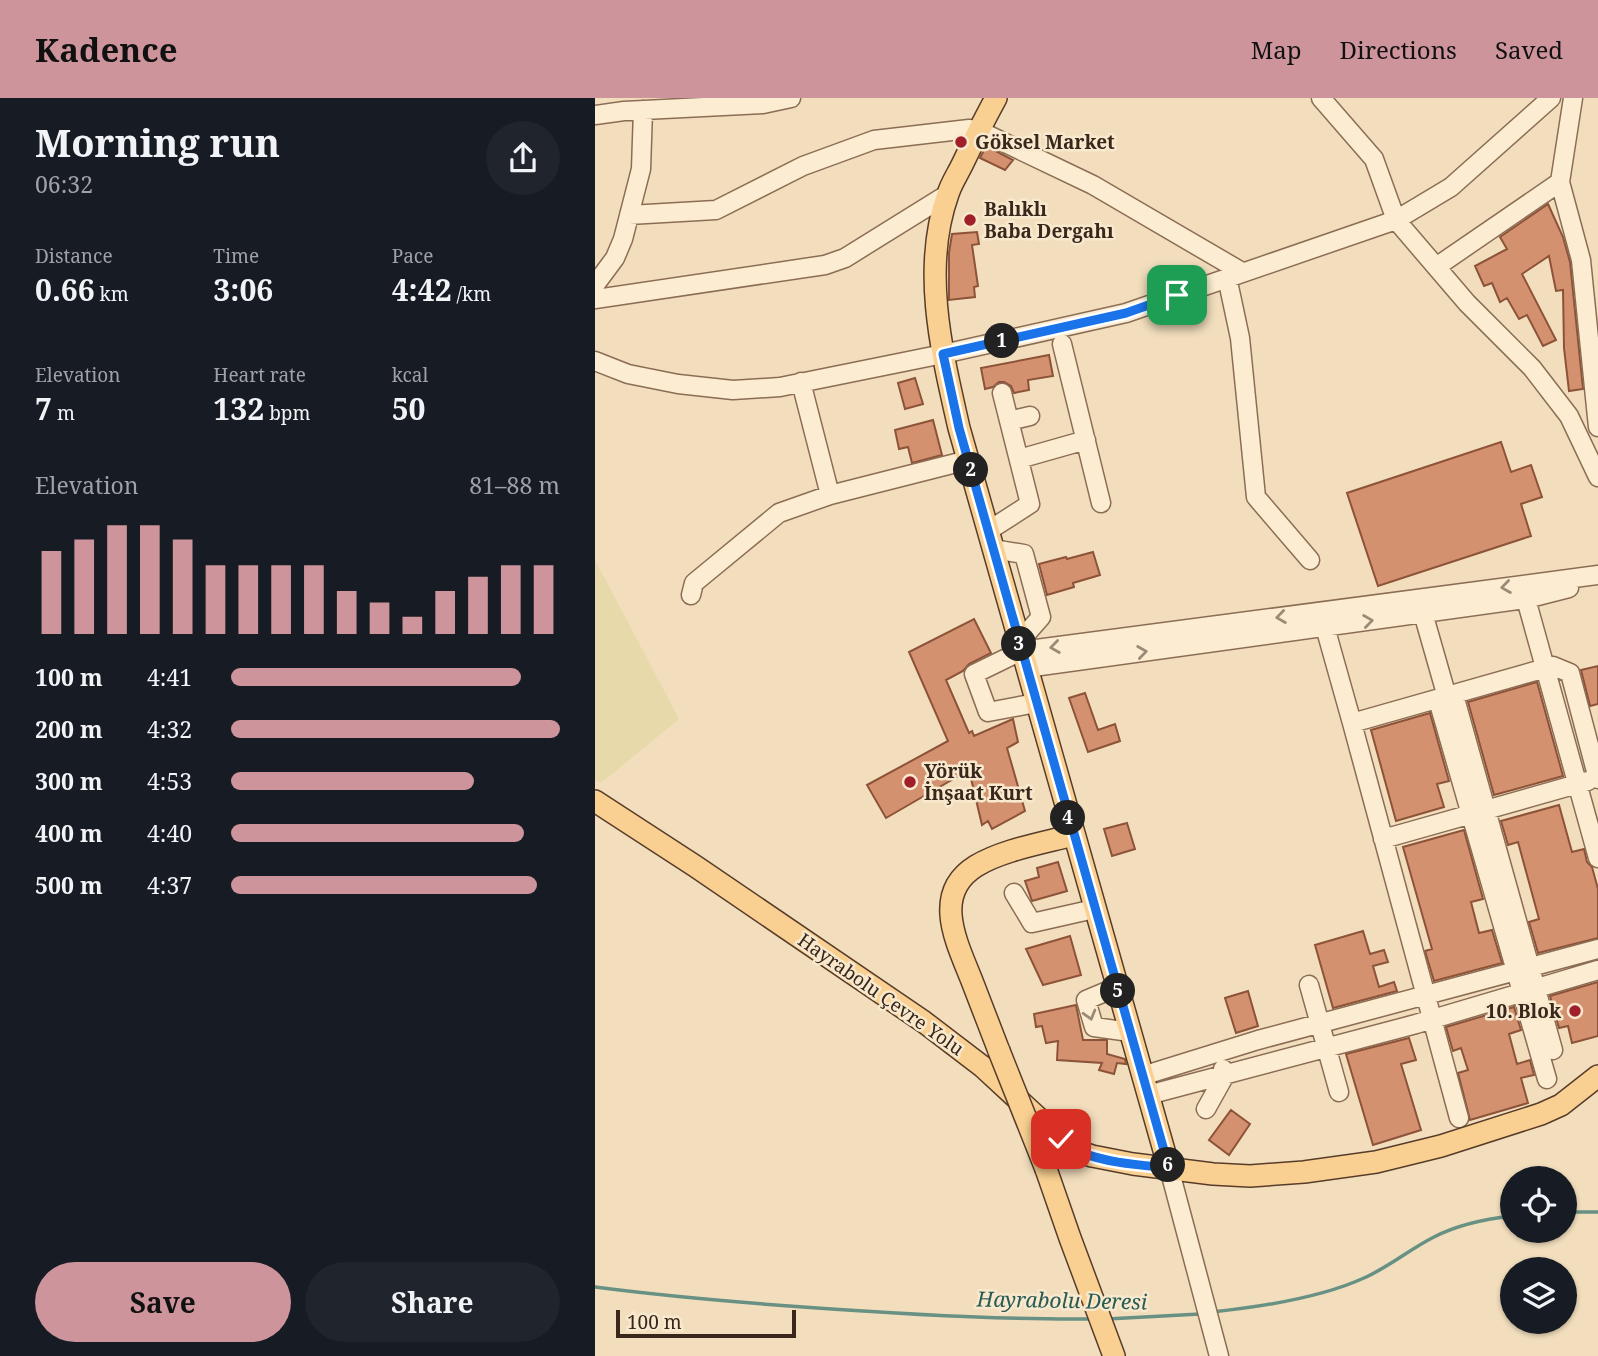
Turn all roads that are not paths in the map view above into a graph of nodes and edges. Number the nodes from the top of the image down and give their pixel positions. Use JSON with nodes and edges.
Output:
{"nodes":[{"id":1,"x":791,"y":98,"type":"edge"},
{"id":2,"x":996,"y":98,"type":"edge"},
{"id":3,"x":1321,"y":98,"type":"edge"},
{"id":4,"x":1551,"y":98,"type":"edge"},
{"id":5,"x":1573,"y":98,"type":"edge"},
{"id":6,"x":677,"y":103,"type":"edge"},
{"id":7,"x":624,"y":104,"type":"edge"},
{"id":8,"x":643,"y":110,"type":"junction"},
{"id":9,"x":595,"y":115,"type":"edge"},
{"id":10,"x":978,"y":130,"type":"junction"},
{"id":11,"x":1560,"y":182,"type":"junction"},
{"id":12,"x":948,"y":194,"type":"junction"},
{"id":13,"x":629,"y":215,"type":"junction"},
{"id":14,"x":1396,"y":220,"type":"junction"},
{"id":15,"x":1436,"y":267,"type":"junction"},
{"id":16,"x":1235,"y":275,"type":"junction"},
{"id":17,"x":595,"y":285,"type":"edge"},
{"id":18,"x":595,"y":299,"type":"edge"},
{"id":19,"x":1062,"y":344,"type":"dead end"},
{"id":20,"x":943,"y":354,"type":"junction"},
{"id":21,"x":595,"y":361,"type":"edge"},
{"id":22,"x":801,"y":382,"type":"junction"},
{"id":23,"x":1002,"y":393,"type":"dead end"},
{"id":24,"x":1030,"y":416,"type":"dead end"},
{"id":25,"x":1009,"y":421,"type":"junction"},
{"id":26,"x":1598,"y":426,"type":"edge"},
{"id":27,"x":1086,"y":440,"type":"junction"},
{"id":28,"x":1019,"y":459,"type":"junction"},
{"id":29,"x":968,"y":460,"type":"junction"},
{"id":30,"x":1598,"y":477,"type":"edge"},
{"id":31,"x":829,"y":495,"type":"junction"},
{"id":32,"x":1101,"y":503,"type":"dead end"},
{"id":33,"x":990,"y":540,"type":"junction"},
{"id":34,"x":1310,"y":560,"type":"dead end"},
{"id":35,"x":1598,"y":578,"type":"edge"},
{"id":36,"x":691,"y":595,"type":"dead end"},
{"id":37,"x":1526,"y":599,"type":"junction"},
{"id":38,"x":1423,"y":613,"type":"junction"},
{"id":39,"x":1325,"y":627,"type":"junction"},
{"id":40,"x":1022,"y":654,"type":"junction"},
{"id":41,"x":1545,"y":669,"type":"junction"},
{"id":42,"x":1447,"y":697,"type":"junction"},
{"id":43,"x":1036,"y":703,"type":"junction"},
{"id":44,"x":1352,"y":723,"type":"junction"},
{"id":45,"x":1598,"y":778,"type":"edge"},
{"id":46,"x":1577,"y":784,"type":"junction"},
{"id":47,"x":595,"y":801,"type":"edge"},
{"id":48,"x":1479,"y":812,"type":"junction"},
{"id":49,"x":1073,"y":835,"type":"junction"},
{"id":50,"x":1383,"y":839,"type":"junction"},
{"id":51,"x":1598,"y":858,"type":"edge"},
{"id":52,"x":1014,"y":892,"type":"dead end"},
{"id":53,"x":1094,"y":909,"type":"junction"},
{"id":54,"x":1598,"y":949,"type":"edge"},
{"id":55,"x":1523,"y":969,"type":"junction"},
{"id":56,"x":1598,"y":971,"type":"edge"},
{"id":57,"x":1309,"y":985,"type":"dead end"},
{"id":58,"x":1117,"y":987,"type":"junction"},
{"id":59,"x":1529,"y":991,"type":"junction"},
{"id":60,"x":1425,"y":995,"type":"junction"},
{"id":61,"x":1432,"y":1019,"type":"junction"},
{"id":62,"x":1320,"y":1024,"type":"junction"},
{"id":63,"x":1130,"y":1031,"type":"junction"},
{"id":64,"x":1327,"y":1047,"type":"junction"},
{"id":65,"x":1553,"y":1050,"type":"dead end"},
{"id":66,"x":1218,"y":1052,"type":"junction"},
{"id":67,"x":1225,"y":1074,"type":"junction"},
{"id":68,"x":1598,"y":1076,"type":"edge"},
{"id":69,"x":1547,"y":1079,"type":"dead end"},
{"id":70,"x":1145,"y":1085,"type":"junction"},
{"id":71,"x":1339,"y":1092,"type":"dead end"},
{"id":72,"x":1206,"y":1109,"type":"dead end"},
{"id":73,"x":1459,"y":1118,"type":"dead end"},
{"id":74,"x":1169,"y":1168,"type":"junction"},
{"id":75,"x":1114,"y":1356,"type":"edge"},
{"id":76,"x":1219,"y":1356,"type":"edge"}],
"edges":[{"from":1,"to":6,"type":"street"},
{"from":2,"to":10,"type":"main road"},
{"from":3,"to":14,"type":"street"},
{"from":4,"to":14,"type":"street"},
{"from":5,"to":11,"type":"street"},
{"from":6,"to":8,"type":"street"},
{"from":7,"to":8,"type":"street"},
{"from":7,"to":9,"type":"street"},
{"from":8,"to":13,"type":"street"},
{"from":10,"to":12,"type":"main road"},
{"from":10,"to":13,"type":"street"},
{"from":10,"to":16,"type":"street"},
{"from":11,"to":15,"type":"street"},
{"from":11,"to":26,"type":"street"},
{"from":12,"to":18,"type":"street"},
{"from":12,"to":20,"type":"main road"},
{"from":13,"to":17,"type":"street"},
{"from":14,"to":15,"type":"street"},
{"from":14,"to":16,"type":"street"},
{"from":15,"to":30,"type":"street"},
{"from":16,"to":20,"type":"street"},
{"from":16,"to":34,"type":"street"},
{"from":19,"to":27,"type":"street"},
{"from":20,"to":22,"type":"street"},
{"from":20,"to":29,"type":"main road"},
{"from":21,"to":22,"type":"street"},
{"from":22,"to":31,"type":"street"},
{"from":23,"to":25,"type":"street"},
{"from":24,"to":25,"type":"street"},
{"from":25,"to":28,"type":"street"},
{"from":27,"to":28,"type":"street"},
{"from":27,"to":32,"type":"street"},
{"from":28,"to":33,"type":"street"},
{"from":29,"to":31,"type":"street"},
{"from":29,"to":33,"type":"main road"},
{"from":31,"to":36,"type":"street"},
{"from":33,"to":40,"type":"main road"},
{"from":35,"to":37,"type":"street"},
{"from":35,"to":40,"type":"street","one_way":true},
{"from":37,"to":38,"type":"street"},
{"from":37,"to":41,"type":"street"},
{"from":39,"to":38,"type":"street","one_way":true},
{"from":38,"to":42,"type":"street"},
{"from":40,"to":39,"type":"street","one_way":true},
{"from":39,"to":44,"type":"street"},
{"from":40,"to":43,"type":"main road"},
{"from":40,"to":43,"type":"street"},
{"from":41,"to":42,"type":"street"},
{"from":41,"to":45,"type":"street"},
{"from":41,"to":46,"type":"street"},
{"from":42,"to":44,"type":"street"},
{"from":42,"to":48,"type":"street"},
{"from":43,"to":49,"type":"main road"},
{"from":44,"to":50,"type":"street"},
{"from":45,"to":46,"type":"street"},
{"from":46,"to":48,"type":"street"},
{"from":46,"to":51,"type":"street"},
{"from":47,"to":74,"type":"main road","name":"Hayrabolu Çevre Yolu"},
{"from":48,"to":50,"type":"street"},
{"from":48,"to":55,"type":"street"},
{"from":49,"to":53,"type":"main road"},
{"from":49,"to":75,"type":"main road","bridge":true},
{"from":50,"to":60,"type":"street"},
{"from":52,"to":53,"type":"street"},
{"from":53,"to":58,"type":"main road"},
{"from":54,"to":55,"type":"street"},
{"from":55,"to":59,"type":"street"},
{"from":55,"to":60,"type":"street"},
{"from":56,"to":59,"type":"street"},
{"from":57,"to":62,"type":"street"},
{"from":58,"to":63,"type":"main road"},
{"from":58,"to":63,"type":"street","one_way":true},
{"from":59,"to":61,"type":"street"},
{"from":59,"to":65,"type":"street"},
{"from":59,"to":69,"type":"street"},
{"from":60,"to":61,"type":"street"},
{"from":60,"to":62,"type":"street"},
{"from":61,"to":64,"type":"street"},
{"from":61,"to":73,"type":"street"},
{"from":62,"to":64,"type":"street"},
{"from":62,"to":66,"type":"street"},
{"from":63,"to":70,"type":"main road"},
{"from":64,"to":67,"type":"street"},
{"from":64,"to":71,"type":"street"},
{"from":66,"to":67,"type":"street"},
{"from":66,"to":70,"type":"street"},
{"from":67,"to":70,"type":"street"},
{"from":67,"to":72,"type":"street"},
{"from":68,"to":74,"type":"main road","name":"Hayrabolu Çevre Yolu"},
{"from":70,"to":74,"type":"main road"},
{"from":74,"to":76,"type":"street"}]}
